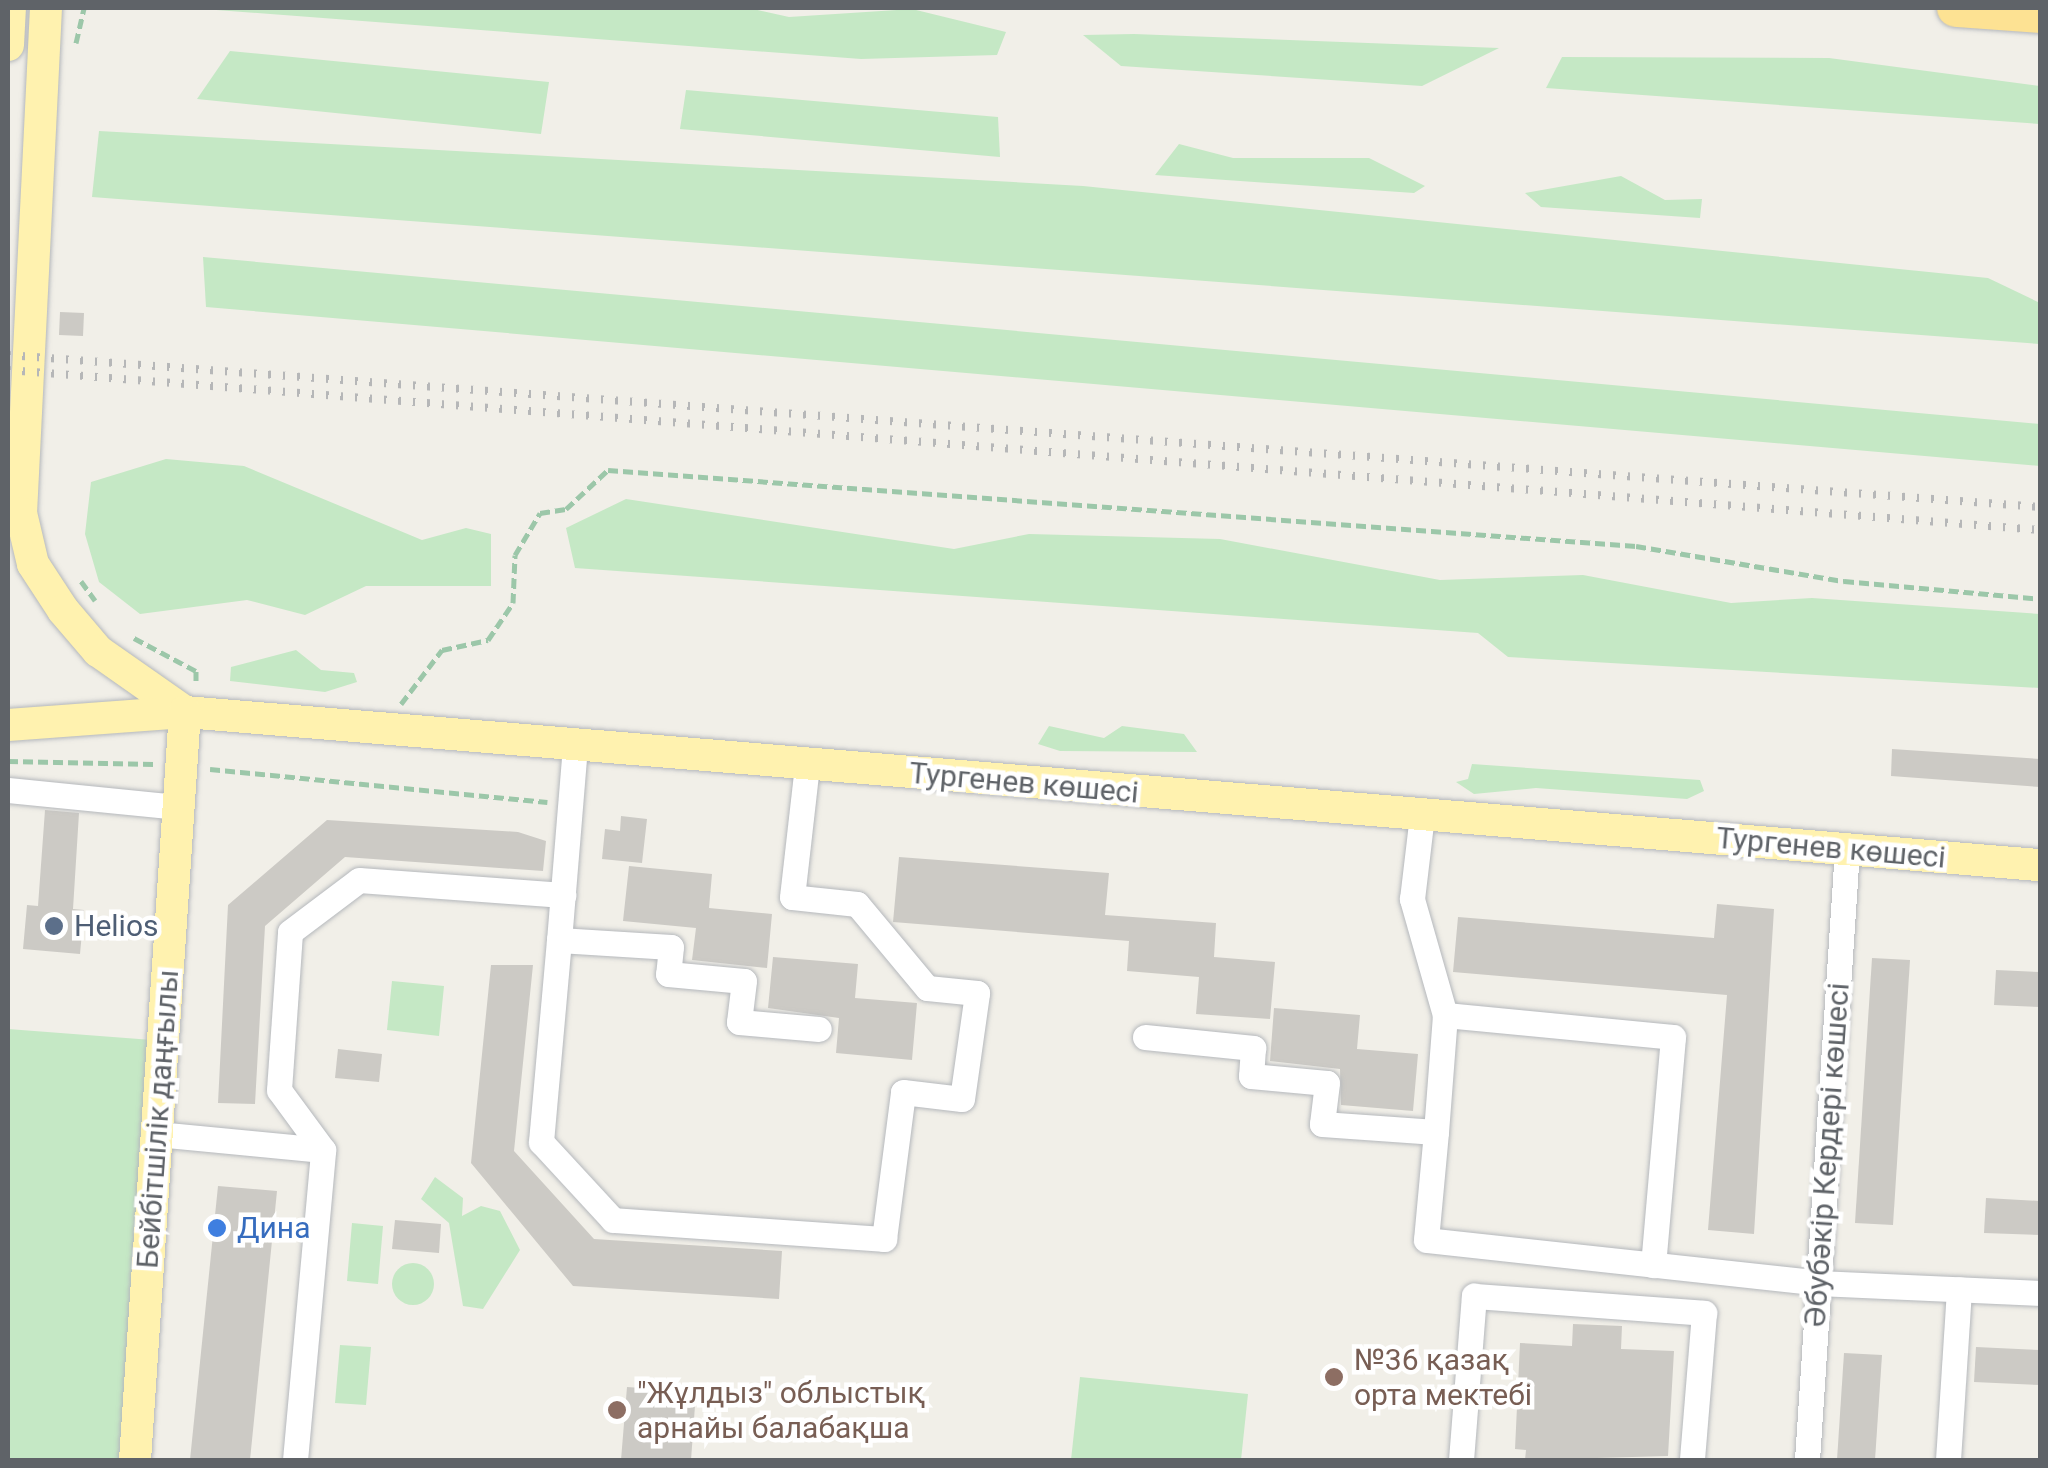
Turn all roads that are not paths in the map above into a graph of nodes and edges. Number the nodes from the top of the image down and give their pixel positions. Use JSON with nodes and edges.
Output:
{"nodes":[{"id":1,"x":10,"y":8,"type":"edge"},
{"id":2,"x":46,"y":8,"type":"edge"},
{"id":3,"x":1956,"y":8,"type":"edge"},
{"id":4,"x":2040,"y":14,"type":"edge"},
{"id":5,"x":8,"y":45,"type":"edge"},
{"id":6,"x":190,"y":712,"type":"junction"},
{"id":7,"x":8,"y":726,"type":"edge"},
{"id":8,"x":575,"y":746,"type":"junction"},
{"id":9,"x":807,"y":765,"type":"junction"},
{"id":10,"x":8,"y":790,"type":"edge"},
{"id":11,"x":179,"y":807,"type":"junction"},
{"id":12,"x":1422,"y":815,"type":"junction"},
{"id":13,"x":1847,"y":850,"type":"junction"},
{"id":14,"x":2040,"y":864,"type":"edge"},
{"id":15,"x":563,"y":894,"type":"junction"},
{"id":16,"x":559,"y":940,"type":"junction"},
{"id":17,"x":1445,"y":1015,"type":"junction"},
{"id":18,"x":818,"y":1029,"type":"dead end"},
{"id":19,"x":1145,"y":1037,"type":"dead end"},
{"id":20,"x":1436,"y":1132,"type":"junction"},
{"id":21,"x":157,"y":1134,"type":"junction"},
{"id":22,"x":323,"y":1150,"type":"junction"},
{"id":23,"x":1653,"y":1265,"type":"junction"},
{"id":24,"x":1820,"y":1283,"type":"junction"},
{"id":25,"x":1959,"y":1289,"type":"junction"},
{"id":26,"x":2040,"y":1293,"type":"edge"},
{"id":27,"x":135,"y":1460,"type":"edge"},
{"id":28,"x":295,"y":1460,"type":"edge"},
{"id":29,"x":1461,"y":1460,"type":"edge"},
{"id":30,"x":1692,"y":1460,"type":"edge"},
{"id":31,"x":1806,"y":1460,"type":"edge"},
{"id":32,"x":1948,"y":1460,"type":"edge"}],
"edges":[{"from":1,"to":5,"type":"main road"},
{"from":2,"to":6,"type":"main road"},
{"from":3,"to":4,"type":"highway"},
{"from":6,"to":7,"type":"main road","name":"Тургенев көшесі"},
{"from":6,"to":8,"type":"main road","name":"Тургенев көшесі"},
{"from":6,"to":11,"type":"main road","name":"Бейбітшілік даңғылы"},
{"from":8,"to":9,"type":"main road","name":"Тургенев көшесі"},
{"from":8,"to":15,"type":"street"},
{"from":9,"to":12,"type":"main road","name":"Тургенев көшесі"},
{"from":9,"to":16,"type":"street"},
{"from":10,"to":11,"type":"street"},
{"from":11,"to":21,"type":"main road","name":"Бейбітшілік даңғылы"},
{"from":12,"to":13,"type":"main road","name":"Тургенев көшесі"},
{"from":12,"to":17,"type":"street"},
{"from":13,"to":14,"type":"main road","name":"Тургенев көшесі"},
{"from":13,"to":24,"type":"street","name":"Әбубәкір Кердері көшесі"},
{"from":15,"to":16,"type":"street"},
{"from":15,"to":22,"type":"street"},
{"from":16,"to":18,"type":"street"},
{"from":17,"to":20,"type":"street"},
{"from":17,"to":23,"type":"street"},
{"from":19,"to":20,"type":"street"},
{"from":20,"to":23,"type":"street"},
{"from":21,"to":22,"type":"street"},
{"from":21,"to":27,"type":"main road","name":"Бейбітшілік даңғылы"},
{"from":22,"to":28,"type":"street"},
{"from":23,"to":24,"type":"street"},
{"from":24,"to":25,"type":"street"},
{"from":24,"to":31,"type":"street","name":"Әбубәкір Кердері көшесі"},
{"from":25,"to":26,"type":"street"},
{"from":25,"to":32,"type":"street"},
{"from":29,"to":30,"type":"street"}]}
